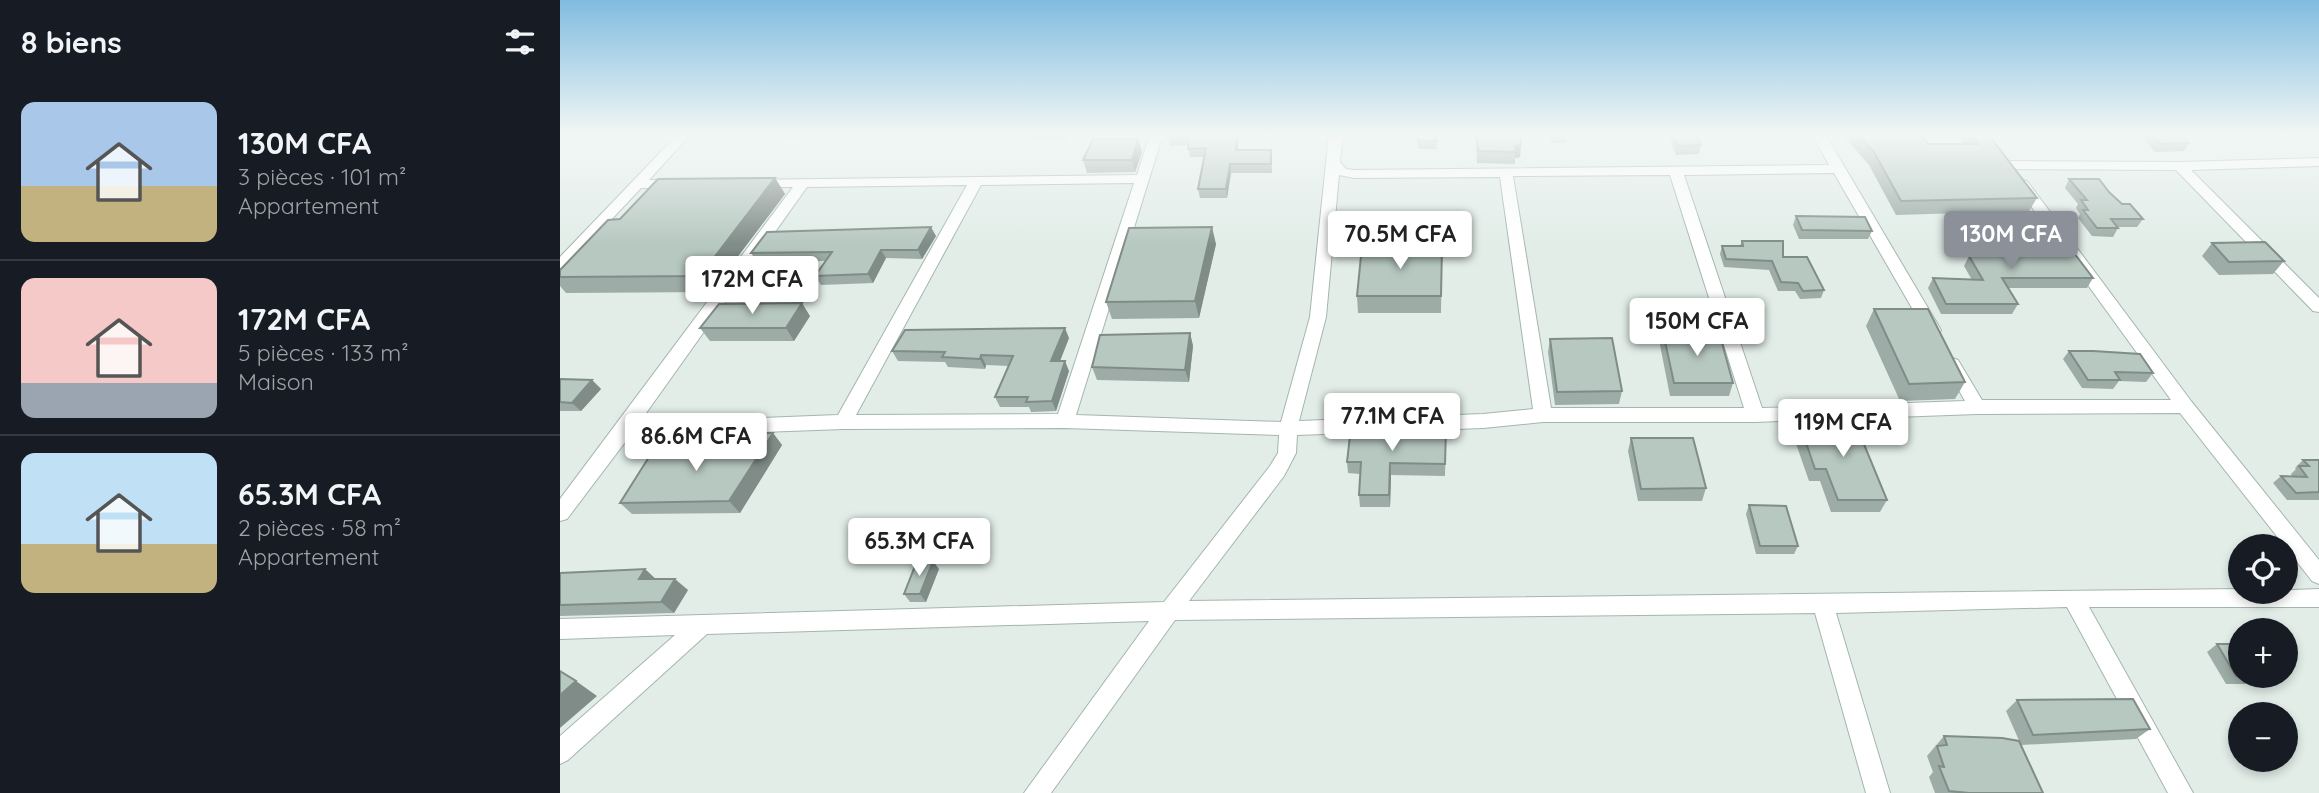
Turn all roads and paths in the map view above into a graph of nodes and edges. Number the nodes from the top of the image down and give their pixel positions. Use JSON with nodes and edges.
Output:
{"nodes":[{"id":1,"x":652,"y":171,"type":"edge"},
{"id":2,"x":1144,"y":171,"type":"edge"},
{"id":3,"x":1332,"y":171,"type":"edge"},
{"id":4,"x":1341,"y":171,"type":"edge"},
{"id":5,"x":1676,"y":171,"type":"joint"},
{"id":6,"x":1839,"y":171,"type":"edge"},
{"id":7,"x":2011,"y":171,"type":"edge"},
{"id":8,"x":2185,"y":171,"type":"edge"},
{"id":9,"x":1506,"y":174,"type":"junction"},
{"id":10,"x":1141,"y":179,"type":"junction"},
{"id":11,"x":976,"y":181,"type":"junction"},
{"id":12,"x":694,"y":183,"type":"edge"},
{"id":13,"x":735,"y":183,"type":"edge"},
{"id":14,"x":803,"y":183,"type":"junction"},
{"id":15,"x":640,"y":184,"type":"junction"},
{"id":16,"x":560,"y":266,"type":"edge"},
{"id":17,"x":2319,"y":307,"type":"edge"},
{"id":18,"x":2185,"y":406,"type":"junction"},
{"id":19,"x":1977,"y":407,"type":"junction"},
{"id":20,"x":1543,"y":415,"type":"junction"},
{"id":21,"x":1755,"y":415,"type":"junction"},
{"id":22,"x":1065,"y":421,"type":"junction"},
{"id":23,"x":843,"y":422,"type":"junction"},
{"id":24,"x":1288,"y":428,"type":"junction"},
{"id":25,"x":624,"y":429,"type":"junction"},
{"id":26,"x":560,"y":513,"type":"edge"},
{"id":27,"x":2319,"y":575,"type":"edge"},
{"id":28,"x":2073,"y":598,"type":"junction"},
{"id":29,"x":2319,"y":598,"type":"edge"},
{"id":30,"x":1823,"y":604,"type":"junction"},
{"id":31,"x":1169,"y":611,"type":"junction"},
{"id":32,"x":703,"y":624,"type":"junction"},
{"id":33,"x":560,"y":629,"type":"edge"},
{"id":34,"x":560,"y":752,"type":"edge"},
{"id":35,"x":1036,"y":793,"type":"edge"},
{"id":36,"x":1878,"y":793,"type":"edge"},
{"id":37,"x":2181,"y":793,"type":"edge"}],
"edges":[{"from":1,"to":15,"type":"street"},
{"from":2,"to":10,"type":"street"},
{"from":3,"to":24,"type":"street"},
{"from":4,"to":9,"type":"street"},
{"from":5,"to":9,"type":"street"},
{"from":5,"to":21,"type":"street"},
{"from":6,"to":19,"type":"street"},
{"from":7,"to":18,"type":"street"},
{"from":8,"to":17,"type":"street"},
{"from":9,"to":20,"type":"street"},
{"from":10,"to":11,"type":"street"},
{"from":10,"to":22,"type":"street"},
{"from":11,"to":14,"type":"street"},
{"from":11,"to":23,"type":"street"},
{"from":12,"to":15,"type":"street"},
{"from":13,"to":14,"type":"street"},
{"from":14,"to":25,"type":"street"},
{"from":15,"to":16,"type":"street"},
{"from":18,"to":19,"type":"street"},
{"from":18,"to":27,"type":"street"},
{"from":19,"to":21,"type":"street"},
{"from":20,"to":21,"type":"street"},
{"from":20,"to":24,"type":"street"},
{"from":22,"to":23,"type":"street"},
{"from":22,"to":24,"type":"street"},
{"from":23,"to":25,"type":"street"},
{"from":24,"to":31,"type":"street"},
{"from":25,"to":26,"type":"street"},
{"from":28,"to":29,"type":"street"},
{"from":28,"to":30,"type":"street"},
{"from":28,"to":37,"type":"street"},
{"from":30,"to":31,"type":"street"},
{"from":30,"to":36,"type":"street"},
{"from":31,"to":32,"type":"street"},
{"from":31,"to":35,"type":"street"},
{"from":32,"to":33,"type":"street"},
{"from":32,"to":34,"type":"street"}]}
